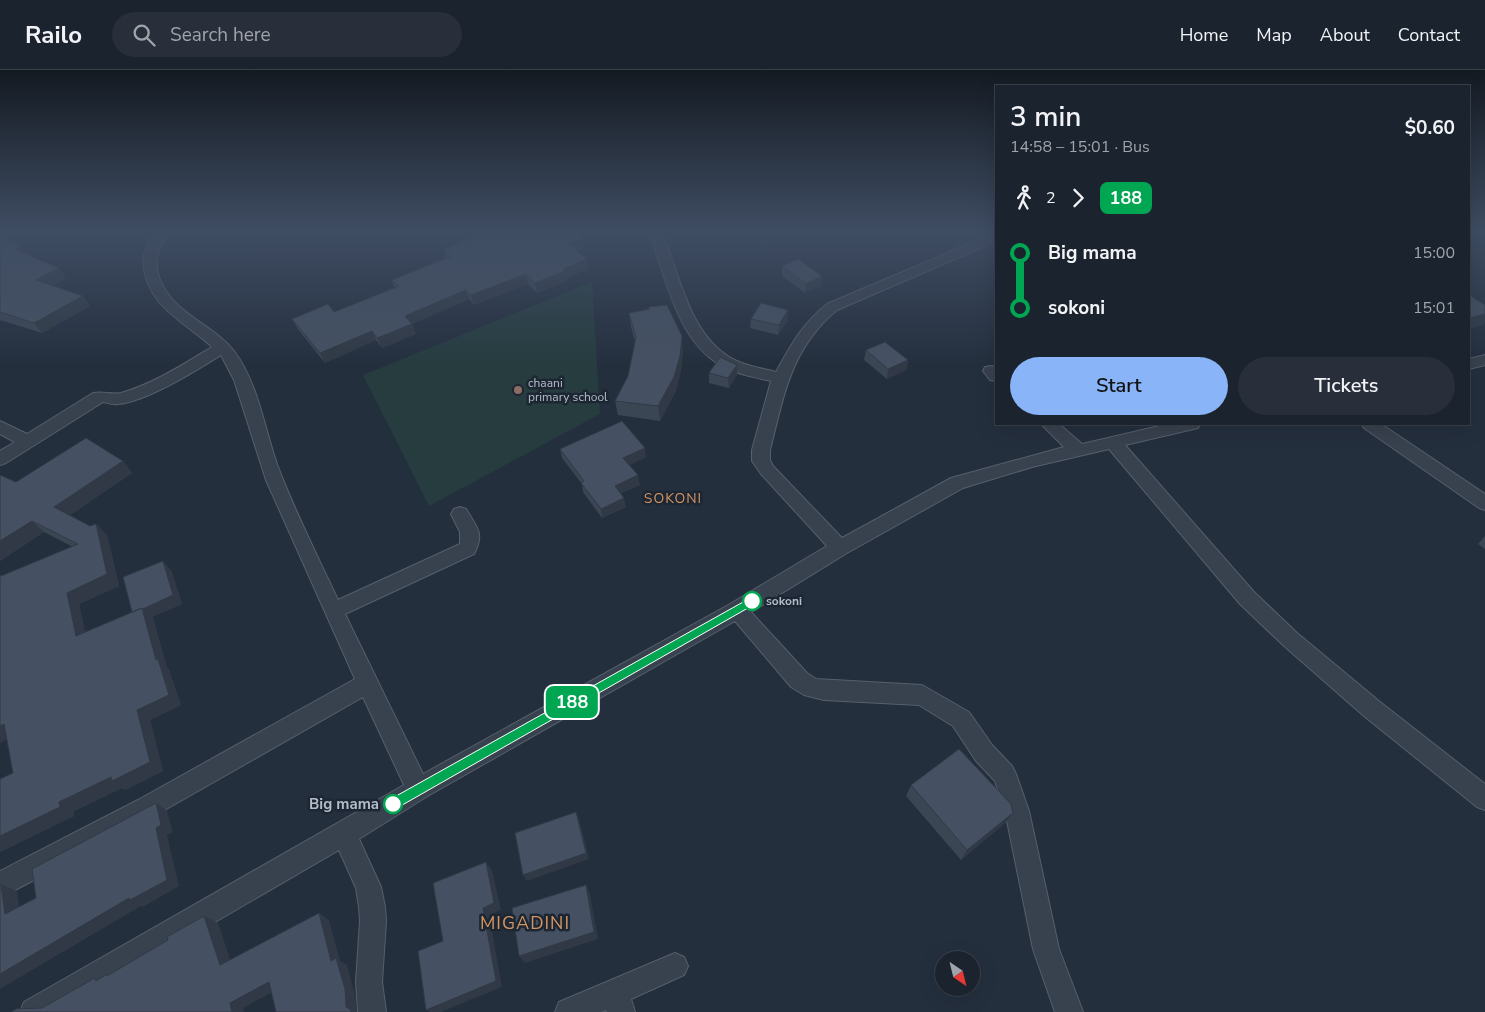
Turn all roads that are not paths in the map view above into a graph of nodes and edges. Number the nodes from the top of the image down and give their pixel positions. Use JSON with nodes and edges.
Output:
{"nodes":[{"id":1,"x":151,"y":276,"type":"edge"},
{"id":2,"x":672,"y":276,"type":"edge"},
{"id":3,"x":912,"y":276,"type":"edge"},
{"id":4,"x":223,"y":347,"type":"junction"},
{"id":5,"x":1485,"y":360,"type":"edge"},
{"id":6,"x":1470,"y":364,"type":"edge"},
{"id":7,"x":780,"y":378,"type":"junction"},
{"id":8,"x":1051,"y":425,"type":"edge"},
{"id":9,"x":1188,"y":425,"type":"edge"},
{"id":10,"x":1371,"y":425,"type":"edge"},
{"id":11,"x":0,"y":427,"type":"edge"},
{"id":12,"x":27,"y":441,"type":"junction"},
{"id":13,"x":1113,"y":443,"type":"junction"},
{"id":14,"x":1078,"y":450,"type":"junction"},
{"id":15,"x":0,"y":459,"type":"edge"},
{"id":16,"x":1485,"y":502,"type":"edge"},
{"id":17,"x":460,"y":514,"type":"dead end"},
{"id":18,"x":840,"y":548,"type":"junction"},
{"id":19,"x":737,"y":610,"type":"junction"},
{"id":20,"x":333,"y":611,"type":"junction"},
{"id":21,"x":368,"y":683,"type":"junction"},
{"id":22,"x":418,"y":788,"type":"junction"},
{"id":23,"x":1485,"y":799,"type":"edge"},
{"id":24,"x":344,"y":834,"type":"junction"},
{"id":25,"x":0,"y":885,"type":"edge"},
{"id":26,"x":675,"y":966,"type":"dead end"},
{"id":27,"x":618,"y":1002,"type":"edge"},
{"id":28,"x":34,"y":1012,"type":"edge"},
{"id":29,"x":372,"y":1012,"type":"edge"},
{"id":30,"x":569,"y":1012,"type":"edge"},
{"id":31,"x":1070,"y":1012,"type":"edge"}],
"edges":[{"from":1,"to":4,"type":"street"},
{"from":2,"to":7,"type":"street"},
{"from":3,"to":7,"type":"street"},
{"from":4,"to":12,"type":"street"},
{"from":4,"to":20,"type":"street"},
{"from":5,"to":6,"type":"street"},
{"from":7,"to":18,"type":"street"},
{"from":8,"to":14,"type":"street"},
{"from":9,"to":13,"type":"street"},
{"from":10,"to":16,"type":"street"},
{"from":11,"to":12,"type":"street"},
{"from":12,"to":15,"type":"street"},
{"from":13,"to":14,"type":"street"},
{"from":13,"to":23,"type":"street"},
{"from":14,"to":18,"type":"street"},
{"from":17,"to":20,"type":"street"},
{"from":18,"to":19,"type":"street"},
{"from":19,"to":22,"type":"street"},
{"from":19,"to":31,"type":"street"},
{"from":20,"to":21,"type":"street"},
{"from":21,"to":22,"type":"street"},
{"from":21,"to":25,"type":"street"},
{"from":22,"to":24,"type":"street"},
{"from":24,"to":28,"type":"street"},
{"from":24,"to":29,"type":"street"},
{"from":26,"to":27,"type":"street"},
{"from":27,"to":30,"type":"street"}]}
